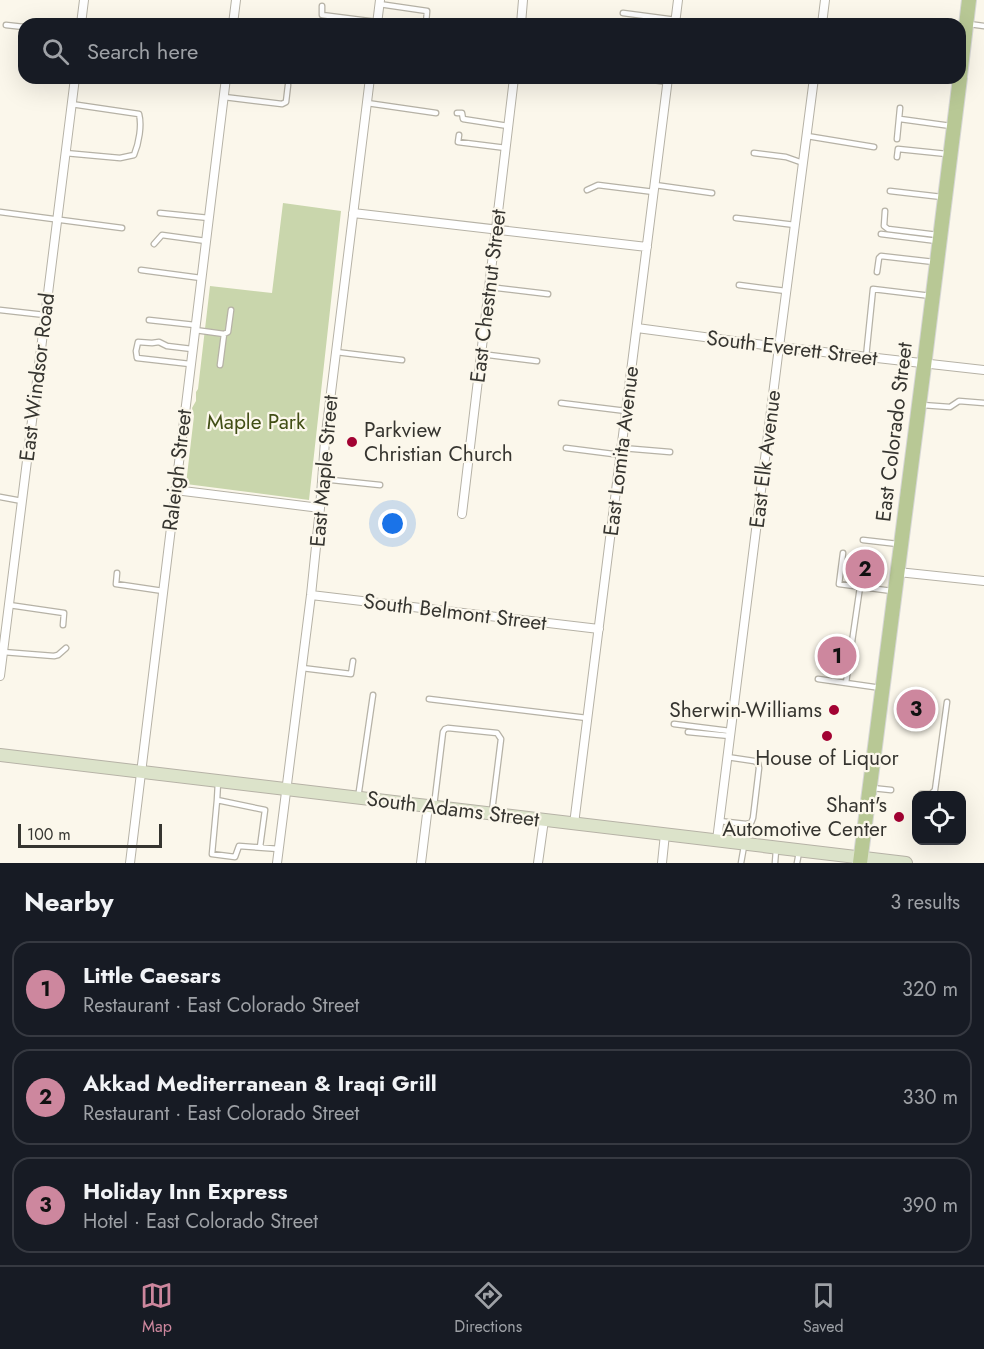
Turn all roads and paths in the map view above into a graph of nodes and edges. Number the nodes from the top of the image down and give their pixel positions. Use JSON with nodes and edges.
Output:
{"nodes":[{"id":1,"x":84,"y":0,"type":"edge"},
{"id":2,"x":236,"y":0,"type":"edge"},
{"id":3,"x":523,"y":0,"type":"edge"},
{"id":4,"x":678,"y":0,"type":"edge"},
{"id":5,"x":825,"y":0,"type":"edge"},
{"id":6,"x":969,"y":0,"type":"edge"},
{"id":7,"x":380,"y":2,"type":"edge"},
{"id":8,"x":322,"y":6,"type":"dead end"},
{"id":9,"x":623,"y":13,"type":"dead end"},
{"id":10,"x":82,"y":18,"type":"edge"},
{"id":11,"x":234,"y":18,"type":"edge"},
{"id":12,"x":343,"y":18,"type":"edge"},
{"id":13,"x":378,"y":18,"type":"edge"},
{"id":14,"x":426,"y":18,"type":"edge"},
{"id":15,"x":521,"y":18,"type":"edge"},
{"id":16,"x":652,"y":18,"type":"edge"},
{"id":17,"x":676,"y":18,"type":"edge"},
{"id":18,"x":823,"y":18,"type":"edge"},
{"id":19,"x":966,"y":24,"type":"joint"},
{"id":20,"x":6,"y":25,"type":"dead end"},
{"id":21,"x":18,"y":26,"type":"edge"},
{"id":22,"x":984,"y":26,"type":"edge"},
{"id":23,"x":74,"y":84,"type":"edge"},
{"id":24,"x":225,"y":84,"type":"edge"},
{"id":25,"x":369,"y":84,"type":"edge"},
{"id":26,"x":513,"y":84,"type":"edge"},
{"id":27,"x":667,"y":84,"type":"edge"},
{"id":28,"x":813,"y":84,"type":"edge"},
{"id":29,"x":959,"y":84,"type":"edge"},
{"id":30,"x":288,"y":85,"type":"dead end"},
{"id":31,"x":224,"y":97,"type":"junction"},
{"id":32,"x":367,"y":103,"type":"junction"},
{"id":33,"x":71,"y":104,"type":"junction"},
{"id":34,"x":900,"y":108,"type":"dead end"},
{"id":35,"x":436,"y":113,"type":"dead end"},
{"id":36,"x":457,"y":113,"type":"dead end"},
{"id":37,"x":900,"y":119,"type":"junction"},
{"id":38,"x":508,"y":126,"type":"junction"},
{"id":39,"x":954,"y":126,"type":"junction"},
{"id":40,"x":459,"y":135,"type":"dead end"},
{"id":41,"x":807,"y":136,"type":"junction"},
{"id":42,"x":897,"y":140,"type":"dead end"},
{"id":43,"x":874,"y":147,"type":"dead end"},
{"id":44,"x":506,"y":148,"type":"junction"},
{"id":45,"x":65,"y":153,"type":"junction"},
{"id":46,"x":754,"y":153,"type":"dead end"},
{"id":47,"x":950,"y":155,"type":"junction"},
{"id":48,"x":897,"y":157,"type":"dead end"},
{"id":49,"x":803,"y":163,"type":"junction"},
{"id":50,"x":654,"y":189,"type":"junction"},
{"id":51,"x":587,"y":190,"type":"dead end"},
{"id":52,"x":890,"y":191,"type":"dead end"},
{"id":53,"x":712,"y":193,"type":"dead end"},
{"id":54,"x":945,"y":197,"type":"junction"},
{"id":55,"x":885,"y":211,"type":"dead end"},
{"id":56,"x":0,"y":212,"type":"edge"},
{"id":57,"x":160,"y":213,"type":"dead end"},
{"id":58,"x":353,"y":213,"type":"junction"},
{"id":59,"x":208,"y":218,"type":"junction"},
{"id":60,"x":736,"y":218,"type":"dead end"},
{"id":61,"x":57,"y":220,"type":"junction"},
{"id":62,"x":795,"y":225,"type":"junction"},
{"id":63,"x":122,"y":228,"type":"dead end"},
{"id":64,"x":496,"y":229,"type":"junction"},
{"id":65,"x":881,"y":234,"type":"dead end"},
{"id":66,"x":940,"y":238,"type":"junction"},
{"id":67,"x":206,"y":241,"type":"junction"},
{"id":68,"x":154,"y":244,"type":"dead end"},
{"id":69,"x":647,"y":247,"type":"junction"},
{"id":70,"x":937,"y":262,"type":"junction"},
{"id":71,"x":141,"y":270,"type":"dead end"},
{"id":72,"x":877,"y":273,"type":"dead end"},
{"id":73,"x":201,"y":278,"type":"junction"},
{"id":74,"x":739,"y":285,"type":"dead end"},
{"id":75,"x":489,"y":287,"type":"junction"},
{"id":76,"x":786,"y":291,"type":"junction"},
{"id":77,"x":548,"y":294,"type":"dead end"},
{"id":78,"x":933,"y":296,"type":"junction"},
{"id":79,"x":0,"y":310,"type":"edge"},
{"id":80,"x":231,"y":310,"type":"dead end"},
{"id":81,"x":45,"y":315,"type":"junction"},
{"id":82,"x":149,"y":320,"type":"dead end"},
{"id":83,"x":195,"y":328,"type":"junction"},
{"id":84,"x":637,"y":328,"type":"junction"},
{"id":85,"x":224,"y":334,"type":"junction"},
{"id":86,"x":779,"y":347,"type":"junction"},
{"id":87,"x":192,"y":349,"type":"junction"},
{"id":88,"x":336,"y":352,"type":"junction"},
{"id":89,"x":481,"y":354,"type":"junction"},
{"id":90,"x":866,"y":357,"type":"junction"},
{"id":91,"x":402,"y":360,"type":"dead end"},
{"id":92,"x":537,"y":361,"type":"dead end"},
{"id":93,"x":924,"y":363,"type":"junction"},
{"id":94,"x":190,"y":364,"type":"junction"},
{"id":95,"x":220,"y":365,"type":"dead end"},
{"id":96,"x":984,"y":370,"type":"edge"},
{"id":97,"x":561,"y":403,"type":"dead end"},
{"id":98,"x":984,"y":403,"type":"edge"},
{"id":99,"x":919,"y":405,"type":"junction"},
{"id":100,"x":626,"y":411,"type":"junction"},
{"id":101,"x":566,"y":450,"type":"dead end"},
{"id":102,"x":670,"y":452,"type":"dead end"},
{"id":103,"x":621,"y":453,"type":"junction"},
{"id":104,"x":322,"y":479,"type":"junction"},
{"id":105,"x":380,"y":485,"type":"dead end"},
{"id":106,"x":175,"y":490,"type":"junction"},
{"id":107,"x":0,"y":497,"type":"edge"},
{"id":108,"x":22,"y":501,"type":"junction"},
{"id":109,"x":320,"y":508,"type":"junction"},
{"id":110,"x":462,"y":514,"type":"dead end"},
{"id":111,"x":863,"y":540,"type":"dead end"},
{"id":112,"x":901,"y":544,"type":"junction"},
{"id":113,"x":843,"y":553,"type":"dead end"},
{"id":114,"x":898,"y":572,"type":"junction"},
{"id":115,"x":117,"y":573,"type":"dead end"},
{"id":116,"x":984,"y":581,"type":"edge"},
{"id":117,"x":860,"y":587,"type":"junction"},
{"id":118,"x":163,"y":591,"type":"junction"},
{"id":119,"x":895,"y":592,"type":"junction"},
{"id":120,"x":311,"y":595,"type":"junction"},
{"id":121,"x":9,"y":605,"type":"junction"},
{"id":122,"x":63,"y":625,"type":"dead end"},
{"id":123,"x":598,"y":629,"type":"junction"},
{"id":124,"x":2,"y":647,"type":"edge"},
{"id":125,"x":66,"y":648,"type":"dead end"},
{"id":126,"x":353,"y":661,"type":"dead end"},
{"id":127,"x":302,"y":668,"type":"junction"},
{"id":128,"x":0,"y":676,"type":"edge"},
{"id":129,"x":818,"y":679,"type":"dead end"},
{"id":130,"x":846,"y":683,"type":"junction"},
{"id":131,"x":882,"y":688,"type":"junction"},
{"id":132,"x":373,"y":695,"type":"dead end"},
{"id":133,"x":429,"y":699,"type":"dead end"},
{"id":134,"x":947,"y":702,"type":"dead end"},
{"id":135,"x":587,"y":718,"type":"junction"},
{"id":136,"x":674,"y":724,"type":"dead end"},
{"id":137,"x":688,"y":732,"type":"dead end"},
{"id":138,"x":730,"y":734,"type":"junction"},
{"id":139,"x":0,"y":755,"type":"edge"},
{"id":140,"x":727,"y":757,"type":"junction"},
{"id":141,"x":141,"y":773,"type":"junction"},
{"id":142,"x":218,"y":782,"type":"junction"},
{"id":143,"x":870,"y":788,"type":"junction"},
{"id":144,"x":286,"y":789,"type":"junction"},
{"id":145,"x":891,"y":790,"type":"dead end"},
{"id":146,"x":934,"y":791,"type":"edge"},
{"id":147,"x":358,"y":798,"type":"junction"},
{"id":148,"x":217,"y":800,"type":"junction"},
{"id":149,"x":431,"y":806,"type":"junction"},
{"id":150,"x":492,"y":814,"type":"junction"},
{"id":151,"x":544,"y":820,"type":"junction"},
{"id":152,"x":719,"y":821,"type":"junction"},
{"id":153,"x":574,"y":824,"type":"junction"},
{"id":154,"x":665,"y":834,"type":"junction"},
{"id":155,"x":717,"y":840,"type":"junction"},
{"id":156,"x":744,"y":843,"type":"junction"},
{"id":157,"x":260,"y":847,"type":"junction"},
{"id":158,"x":777,"y":847,"type":"junction"},
{"id":159,"x":279,"y":849,"type":"junction"},
{"id":160,"x":799,"y":850,"type":"junction"},
{"id":161,"x":860,"y":860,"type":"edge"},
{"id":162,"x":130,"y":863,"type":"edge"},
{"id":163,"x":277,"y":863,"type":"edge"},
{"id":164,"x":421,"y":863,"type":"edge"},
{"id":165,"x":538,"y":863,"type":"edge"},
{"id":166,"x":662,"y":863,"type":"edge"},
{"id":167,"x":741,"y":863,"type":"edge"},
{"id":168,"x":775,"y":863,"type":"edge"},
{"id":169,"x":797,"y":863,"type":"edge"},
{"id":170,"x":901,"y":863,"type":"edge"}],
"edges":[{"from":1,"to":10,"type":"street"},
{"from":2,"to":11,"type":"street"},
{"from":3,"to":15,"type":"street"},
{"from":4,"to":17,"type":"street"},
{"from":5,"to":18,"type":"street"},
{"from":6,"to":19,"type":"main road","name":"East Colorado Street"},
{"from":7,"to":13,"type":"street"},
{"from":7,"to":14,"type":"lane"},
{"from":8,"to":12,"type":"lane"},
{"from":9,"to":16,"type":"lane"},
{"from":19,"to":22,"type":"lane"},
{"from":20,"to":21,"type":"lane"},
{"from":23,"to":33,"type":"street","name":"East Windsor Road"},
{"from":24,"to":31,"type":"street","name":"Raleigh Street"},
{"from":25,"to":32,"type":"street","name":"East Maple Street"},
{"from":26,"to":38,"type":"street","name":"East Chestnut Street"},
{"from":27,"to":50,"type":"street","name":"East Lomita Avenue"},
{"from":28,"to":41,"type":"street","name":"East Elk Avenue"},
{"from":29,"to":39,"type":"main road","name":"East Colorado Street"},
{"from":30,"to":31,"type":"lane"},
{"from":31,"to":59,"type":"street","name":"Raleigh Street"},
{"from":32,"to":35,"type":"lane"},
{"from":32,"to":58,"type":"street","name":"East Maple Street"},
{"from":33,"to":45,"type":"street","name":"East Windsor Road"},
{"from":33,"to":45,"type":"lane"},
{"from":34,"to":37,"type":"lane"},
{"from":36,"to":38,"type":"lane"},
{"from":37,"to":39,"type":"lane"},
{"from":37,"to":42,"type":"lane"},
{"from":38,"to":44,"type":"street","name":"East Chestnut Street"},
{"from":39,"to":47,"type":"main road","name":"East Colorado Street"},
{"from":40,"to":44,"type":"lane"},
{"from":41,"to":43,"type":"lane"},
{"from":41,"to":49,"type":"street","name":"East Elk Avenue"},
{"from":44,"to":64,"type":"street","name":"East Chestnut Street"},
{"from":45,"to":61,"type":"street","name":"East Windsor Road"},
{"from":46,"to":49,"type":"lane"},
{"from":47,"to":48,"type":"lane"},
{"from":47,"to":54,"type":"main road","name":"East Colorado Street"},
{"from":49,"to":62,"type":"street","name":"East Elk Avenue"},
{"from":50,"to":51,"type":"lane"},
{"from":50,"to":53,"type":"lane"},
{"from":50,"to":69,"type":"street","name":"East Lomita Avenue"},
{"from":52,"to":54,"type":"lane"},
{"from":54,"to":66,"type":"main road","name":"East Colorado Street"},
{"from":55,"to":66,"type":"lane"},
{"from":56,"to":61,"type":"lane"},
{"from":57,"to":59,"type":"lane"},
{"from":58,"to":64,"type":"street"},
{"from":58,"to":88,"type":"street","name":"East Maple Street"},
{"from":59,"to":67,"type":"street","name":"Raleigh Street"},
{"from":60,"to":62,"type":"lane"},
{"from":61,"to":63,"type":"lane"},
{"from":61,"to":81,"type":"street","name":"East Windsor Road"},
{"from":62,"to":76,"type":"street","name":"East Elk Avenue"},
{"from":64,"to":69,"type":"street"},
{"from":64,"to":75,"type":"street","name":"East Chestnut Street"},
{"from":65,"to":66,"type":"lane"},
{"from":66,"to":70,"type":"main road","name":"East Colorado Street"},
{"from":67,"to":68,"type":"lane"},
{"from":67,"to":73,"type":"street","name":"Raleigh Street"},
{"from":69,"to":84,"type":"street","name":"East Lomita Avenue"},
{"from":70,"to":72,"type":"lane"},
{"from":70,"to":78,"type":"main road","name":"East Colorado Street"},
{"from":71,"to":73,"type":"lane"},
{"from":73,"to":83,"type":"street","name":"Raleigh Street"},
{"from":74,"to":76,"type":"lane"},
{"from":75,"to":77,"type":"lane"},
{"from":75,"to":89,"type":"street","name":"East Chestnut Street"},
{"from":76,"to":86,"type":"street","name":"East Elk Avenue"},
{"from":78,"to":90,"type":"lane"},
{"from":78,"to":93,"type":"main road","name":"East Colorado Street"},
{"from":79,"to":81,"type":"lane"},
{"from":80,"to":85,"type":"lane"},
{"from":81,"to":108,"type":"street","name":"East Windsor Road"},
{"from":82,"to":83,"type":"lane"},
{"from":83,"to":85,"type":"lane"},
{"from":83,"to":87,"type":"street","name":"Raleigh Street"},
{"from":84,"to":86,"type":"street","name":"South Everett Street"},
{"from":84,"to":100,"type":"street","name":"East Lomita Avenue"},
{"from":85,"to":95,"type":"lane"},
{"from":86,"to":90,"type":"street","name":"South Everett Street"},
{"from":86,"to":138,"type":"street","name":"East Elk Avenue"},
{"from":87,"to":94,"type":"street","name":"Raleigh Street"},
{"from":87,"to":94,"type":"lane"},
{"from":88,"to":91,"type":"lane"},
{"from":88,"to":104,"type":"street","name":"East Maple Street"},
{"from":89,"to":92,"type":"lane"},
{"from":89,"to":110,"type":"street","name":"East Chestnut Street"},
{"from":90,"to":93,"type":"street","name":"South Everett Street"},
{"from":93,"to":96,"type":"street","name":"South Everett Street"},
{"from":93,"to":99,"type":"main road","name":"East Colorado Street"},
{"from":94,"to":106,"type":"street","name":"Raleigh Street"},
{"from":97,"to":100,"type":"lane"},
{"from":98,"to":99,"type":"lane"},
{"from":99,"to":112,"type":"main road","name":"East Colorado Street"},
{"from":100,"to":103,"type":"street","name":"East Lomita Avenue"},
{"from":101,"to":103,"type":"lane"},
{"from":102,"to":103,"type":"lane"},
{"from":103,"to":123,"type":"street","name":"East Lomita Avenue"},
{"from":104,"to":105,"type":"lane"},
{"from":104,"to":109,"type":"street","name":"East Maple Street"},
{"from":106,"to":109,"type":"street"},
{"from":106,"to":118,"type":"street","name":"Raleigh Street"},
{"from":107,"to":108,"type":"lane"},
{"from":108,"to":121,"type":"street","name":"East Windsor Road"},
{"from":109,"to":120,"type":"street","name":"East Maple Street"},
{"from":111,"to":112,"type":"lane"},
{"from":112,"to":114,"type":"main road","name":"East Colorado Street"},
{"from":113,"to":117,"type":"lane"},
{"from":114,"to":116,"type":"street"},
{"from":114,"to":119,"type":"main road","name":"East Colorado Street"},
{"from":115,"to":118,"type":"lane"},
{"from":117,"to":119,"type":"lane"},
{"from":117,"to":130,"type":"lane"},
{"from":118,"to":141,"type":"street","name":"Raleigh Street"},
{"from":119,"to":131,"type":"main road","name":"East Colorado Street"},
{"from":120,"to":123,"type":"street","name":"South Belmont Street"},
{"from":120,"to":127,"type":"street","name":"East Maple Street"},
{"from":121,"to":122,"type":"lane"},
{"from":121,"to":124,"type":"street","name":"East Windsor Road"},
{"from":123,"to":135,"type":"street","name":"East Lomita Avenue"},
{"from":124,"to":125,"type":"lane"},
{"from":124,"to":128,"type":"street","name":"East Windsor Road"},
{"from":126,"to":127,"type":"lane"},
{"from":127,"to":144,"type":"street","name":"East Maple Street"},
{"from":129,"to":130,"type":"lane"},
{"from":130,"to":131,"type":"lane"},
{"from":131,"to":143,"type":"main road","name":"East Colorado Street"},
{"from":132,"to":147,"type":"lane"},
{"from":133,"to":135,"type":"lane"},
{"from":134,"to":146,"type":"lane"},
{"from":135,"to":153,"type":"street","name":"East Lomita Avenue"},
{"from":136,"to":138,"type":"lane"},
{"from":137,"to":138,"type":"lane"},
{"from":138,"to":140,"type":"street","name":"East Elk Avenue"},
{"from":139,"to":141,"type":"street","name":"South Adams Street"},
{"from":140,"to":152,"type":"street","name":"East Elk Avenue"},
{"from":140,"to":152,"type":"lane"},
{"from":141,"to":142,"type":"street","name":"South Adams Street"},
{"from":141,"to":162,"type":"street","name":"Raleigh Street"},
{"from":142,"to":144,"type":"street","name":"South Adams Street"},
{"from":142,"to":148,"type":"lane"},
{"from":143,"to":145,"type":"lane"},
{"from":143,"to":161,"type":"main road","name":"East Colorado Street"},
{"from":144,"to":147,"type":"street","name":"South Adams Street"},
{"from":144,"to":159,"type":"street","name":"East Maple Street"},
{"from":147,"to":149,"type":"street","name":"South Adams Street"},
{"from":148,"to":157,"type":"lane"},
{"from":148,"to":157,"type":"lane"},
{"from":149,"to":150,"type":"street","name":"South Adams Street"},
{"from":149,"to":150,"type":"lane"},
{"from":149,"to":164,"type":"street"},
{"from":150,"to":151,"type":"street","name":"South Adams Street"},
{"from":151,"to":153,"type":"street","name":"South Adams Street"},
{"from":151,"to":165,"type":"street"},
{"from":152,"to":155,"type":"street","name":"East Elk Avenue"},
{"from":153,"to":154,"type":"street","name":"South Adams Street"},
{"from":154,"to":155,"type":"street","name":"South Adams Street"},
{"from":154,"to":166,"type":"street"},
{"from":155,"to":156,"type":"street","name":"South Adams Street"},
{"from":156,"to":158,"type":"street","name":"South Adams Street"},
{"from":156,"to":167,"type":"lane"},
{"from":157,"to":159,"type":"lane"},
{"from":158,"to":160,"type":"street","name":"South Adams Street"},
{"from":158,"to":168,"type":"lane"},
{"from":159,"to":163,"type":"street","name":"East Maple Street"},
{"from":160,"to":161,"type":"street","name":"South Adams Street"},
{"from":160,"to":169,"type":"lane"},
{"from":161,"to":170,"type":"street","name":"South Adams Street"}]}
